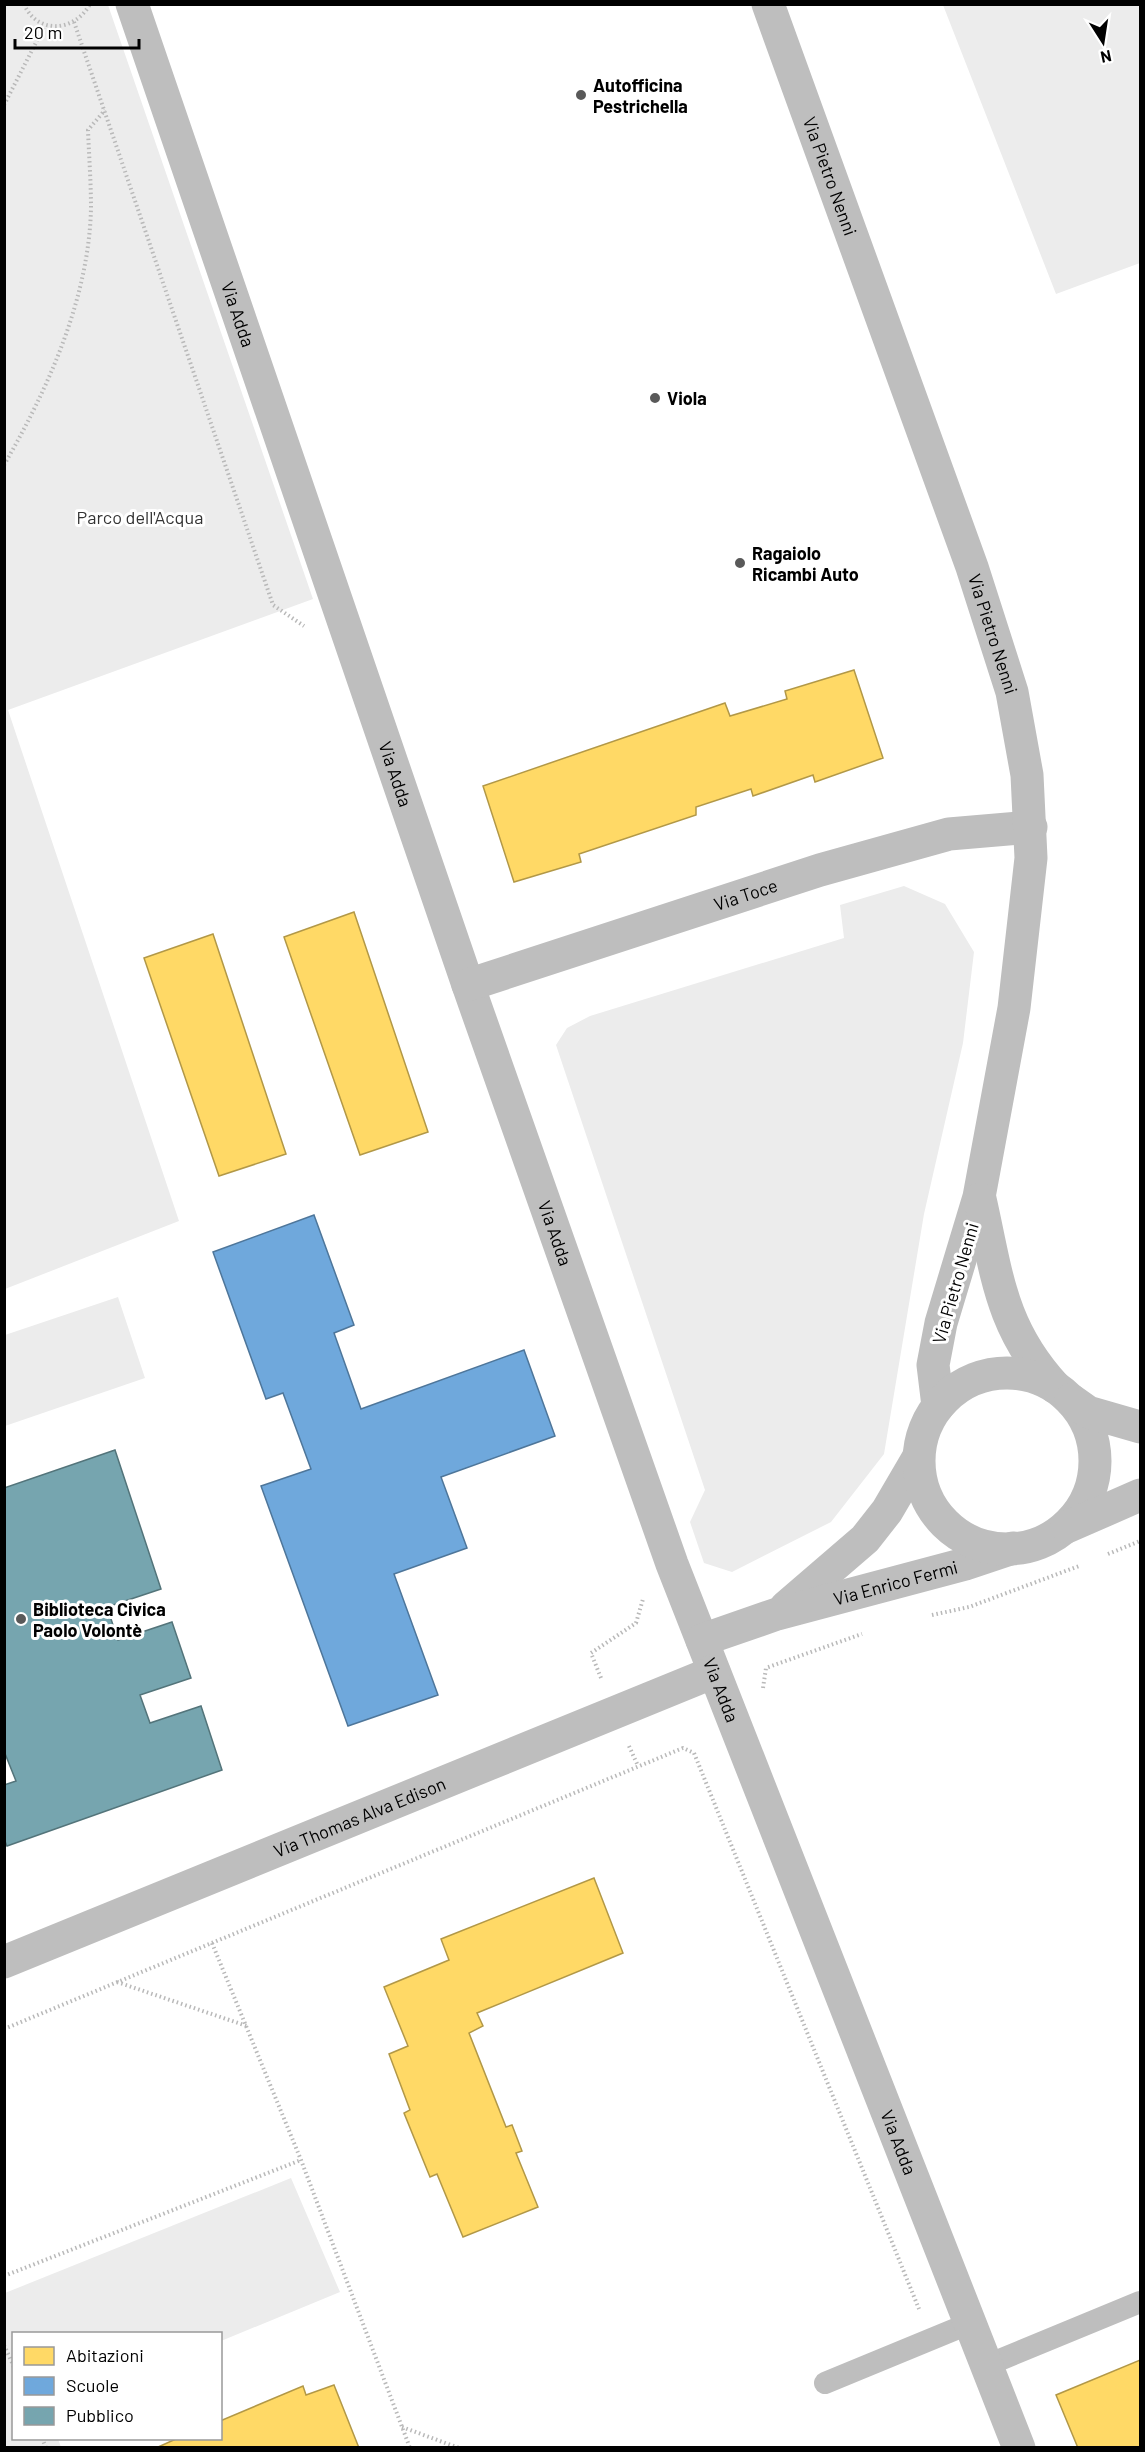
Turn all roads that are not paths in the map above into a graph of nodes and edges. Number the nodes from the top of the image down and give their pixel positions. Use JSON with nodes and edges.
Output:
{"nodes":[{"id":1,"x":132,"y":4,"type":"edge"},
{"id":2,"x":768,"y":4,"type":"edge"},
{"id":3,"x":782,"y":4,"type":"edge"},
{"id":4,"x":803,"y":96,"type":"junction"},
{"id":5,"x":1031,"y":827,"type":"junction"},
{"id":6,"x":468,"y":985,"type":"junction"},
{"id":7,"x":979,"y":1197,"type":"junction"},
{"id":8,"x":1064,"y":1394,"type":"junction"},
{"id":9,"x":938,"y":1406,"type":"junction"},
{"id":10,"x":1140,"y":1427,"type":"edge"},
{"id":11,"x":918,"y":1458,"type":"junction"},
{"id":12,"x":1140,"y":1496,"type":"edge"},
{"id":13,"x":1062,"y":1528,"type":"junction"},
{"id":14,"x":1013,"y":1548,"type":"junction"},
{"id":15,"x":777,"y":1614,"type":"junction"},
{"id":16,"x":702,"y":1640,"type":"junction"},
{"id":17,"x":714,"y":1672,"type":"junction"},
{"id":18,"x":4,"y":1962,"type":"edge"},
{"id":19,"x":1140,"y":2302,"type":"edge"},
{"id":20,"x":969,"y":2324,"type":"junction"},
{"id":21,"x":985,"y":2366,"type":"junction"},
{"id":22,"x":825,"y":2382,"type":"dead end"},
{"id":23,"x":1018,"y":2448,"type":"edge"}],
"edges":[{"from":1,"to":6,"type":"street","name":"Via Adda"},
{"from":2,"to":4,"type":"street","name":"Via Pietro Nenni"},
{"from":3,"to":4,"type":"street","name":"Via Pietro Nenni"},
{"from":4,"to":5,"type":"street","name":"Via Pietro Nenni"},
{"from":5,"to":6,"type":"street","name":"Via Toce"},
{"from":5,"to":7,"type":"street","name":"Via Pietro Nenni"},
{"from":6,"to":16,"type":"street","name":"Via Adda"},
{"from":7,"to":8,"type":"street","name":"Via Pietro Nenni"},
{"from":7,"to":9,"type":"street","name":"Via Pietro Nenni"},
{"from":8,"to":9,"type":"street"},
{"from":8,"to":10,"type":"street"},
{"from":8,"to":13,"type":"street"},
{"from":9,"to":11,"type":"street"},
{"from":11,"to":14,"type":"street"},
{"from":11,"to":15,"type":"street","name":"Via Enrico Fermi"},
{"from":12,"to":13,"type":"street"},
{"from":13,"to":14,"type":"street"},
{"from":14,"to":15,"type":"street","name":"Via Enrico Fermi"},
{"from":15,"to":16,"type":"street","name":"Via Enrico Fermi"},
{"from":16,"to":17,"type":"street","name":"Via Adda"},
{"from":17,"to":18,"type":"street","name":"Via Thomas Alva Edison"},
{"from":17,"to":20,"type":"street","name":"Via Adda"},
{"from":19,"to":21,"type":"lane"},
{"from":20,"to":21,"type":"street","name":"Via Adda"},
{"from":20,"to":22,"type":"lane"},
{"from":21,"to":23,"type":"street","name":"Via Adda"}]}
